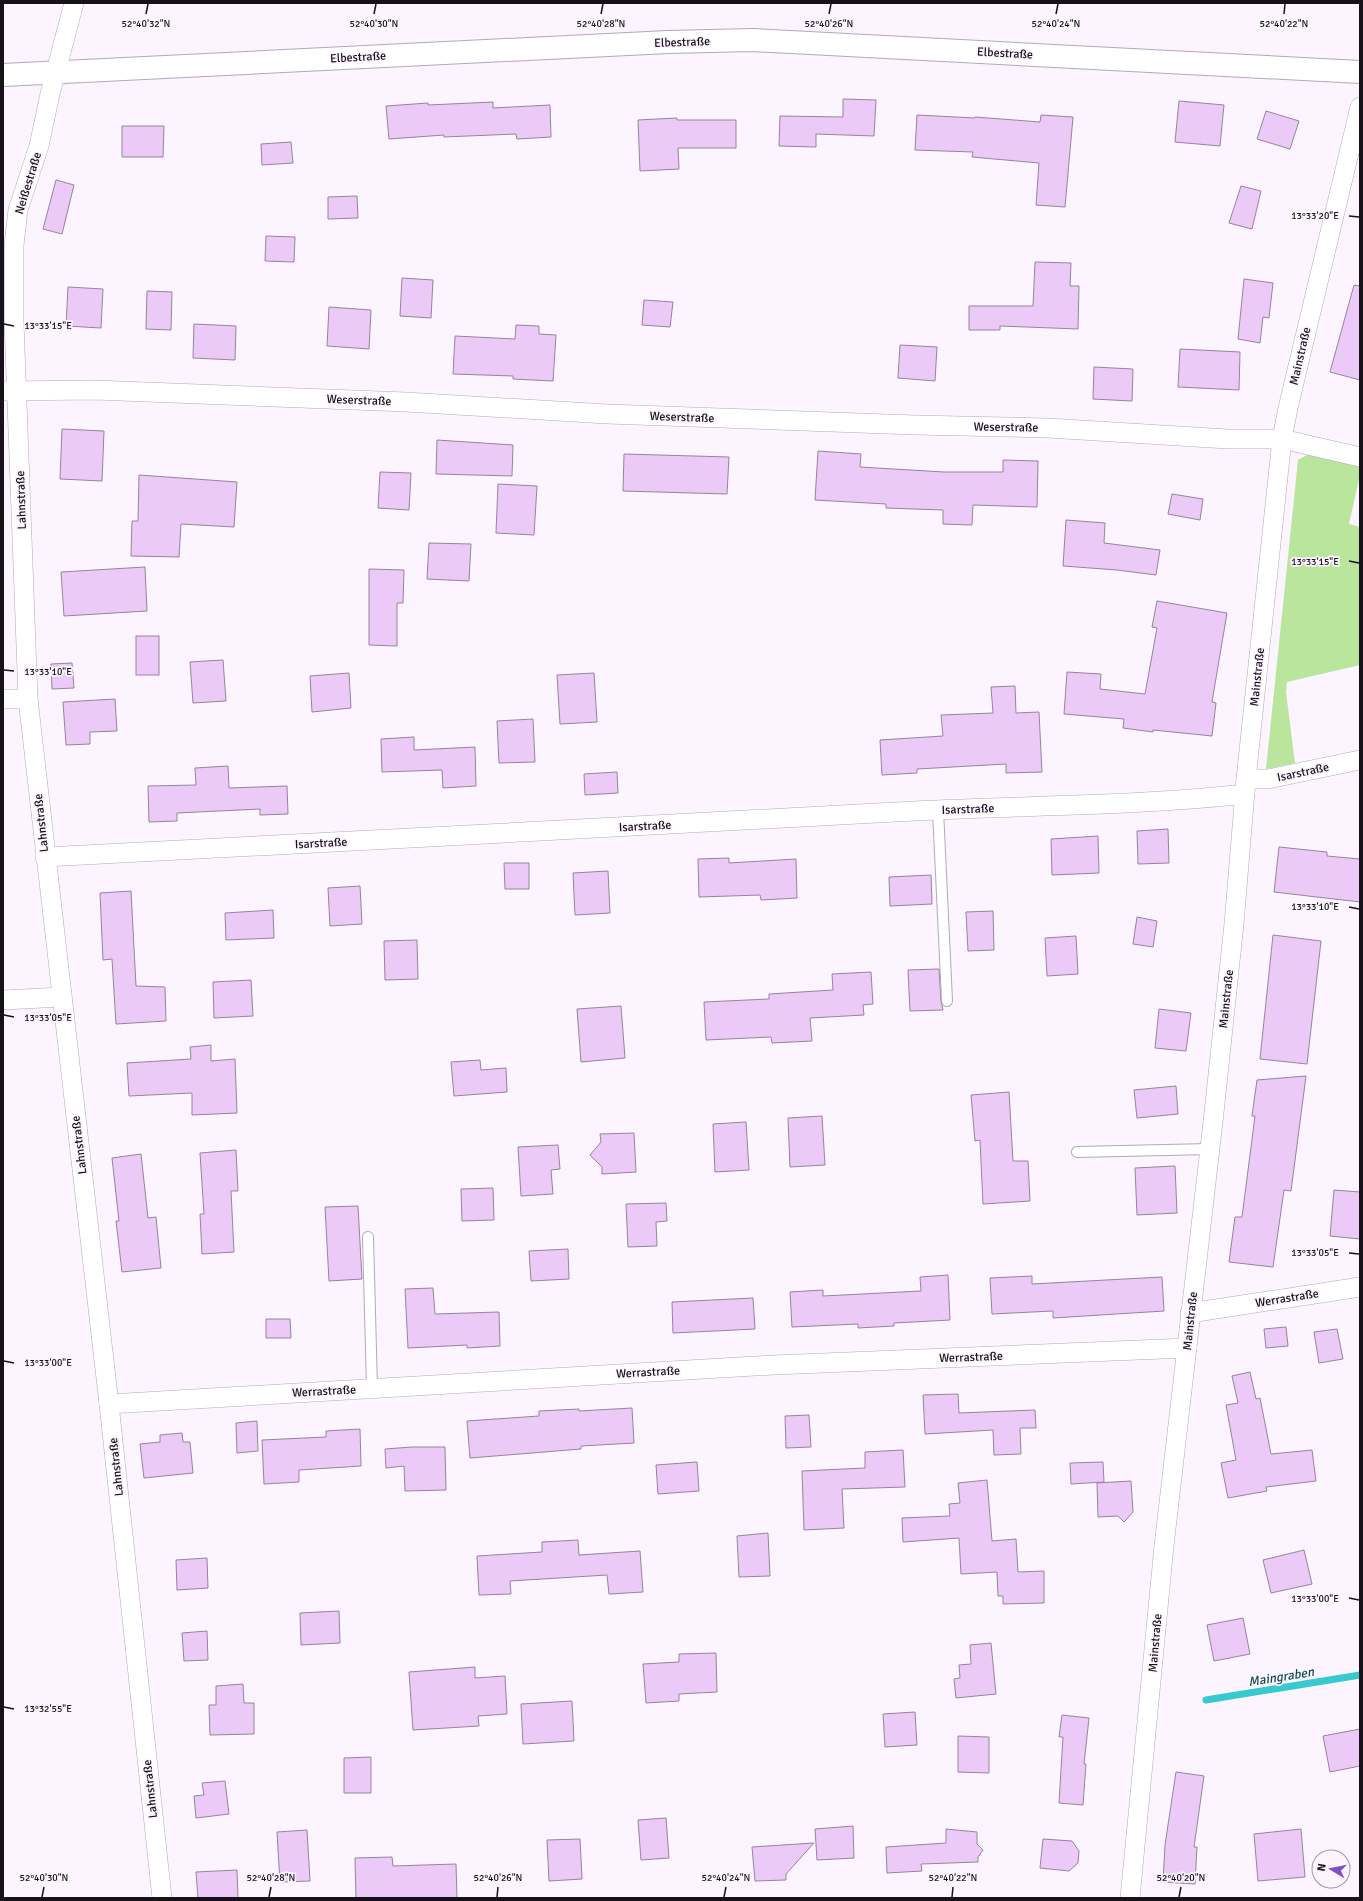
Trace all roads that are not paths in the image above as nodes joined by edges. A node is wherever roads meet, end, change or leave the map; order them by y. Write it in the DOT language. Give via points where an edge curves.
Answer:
graph roads {
  1 [pos="74,3"];
  2 [pos="1360,72"];
  3 [pos="55,73"];
  4 [pos="3,75"];
  5 [pos="1360,107"];
  6 [pos="10,391"];
  7 [pos="1282,439"];
  8 [pos="1360,457"];
  9 [pos="3,699"];
  10 [pos="28,699"];
  11 [pos="1360,760"];
  12 [pos="1246,787"];
  13 [pos="938,810"];
  14 [pos="45,857"];
  15 [pos="62,997"];
  16 [pos="3,1000"];
  17 [pos="947,1001"];
  18 [pos="1210,1149"];
  19 [pos="1077,1152"];
  20 [pos="368,1237"];
  21 [pos="1360,1287"];
  22 [pos="1190,1313"];
  23 [pos="1187,1348"];
  24 [pos="372,1388"];
  25 [pos="109,1404"];
  26 [pos="162,1898"];
  27 [pos="1130,1898"];
  1 -- 3 [label="street, Neißestraße"];
  2 -- 3 [label="street, Elbestraße" via="752,40"];
  3 -- 4 [label="street, Elbestraße"];
  3 -- 6 [label="street, Neißestraße" via="39,146 17,217"];
  5 -- 7 [label="street, Mainstraße"];
  6 -- 7 [label="street, Weserstraße" via="119,391 406,402 607,414 1048,428 1228,439"];
  6 -- 10 [label="street, Lahnstraße"];
  7 -- 8 [label="street, Weserstraße"];
  7 -- 12 [label="street, Mainstraße"];
  9 -- 10 [label="street"];
  10 -- 14 [label="street, Lahnstraße"];
  11 -- 12 [label="street, Isarstraße" via="1268,779"];
  12 -- 13 [label="street, Isarstraße" via="1124,802"];
  12 -- 18 [label="street, Mainstraße"];
  13 -- 14 [label="street, Isarstraße"];
  13 -- 17 [label="lane"];
  14 -- 15 [label="street, Lahnstraße"];
  15 -- 16 [label="street"];
  15 -- 25 [label="street, Lahnstraße"];
  18 -- 19 [label="lane"];
  18 -- 22 [label="street, Mainstraße"];
  20 -- 24 [label="lane"];
  21 -- 22 [label="street, Werrastraße"];
  22 -- 23 [label="street, Mainstraße"];
  23 -- 24 [label="street, Werrastraße" via="774,1365"];
  23 -- 27 [label="street, Mainstraße"];
  24 -- 25 [label="street, Werrastraße"];
  25 -- 26 [label="street, Lahnstraße"];
}
